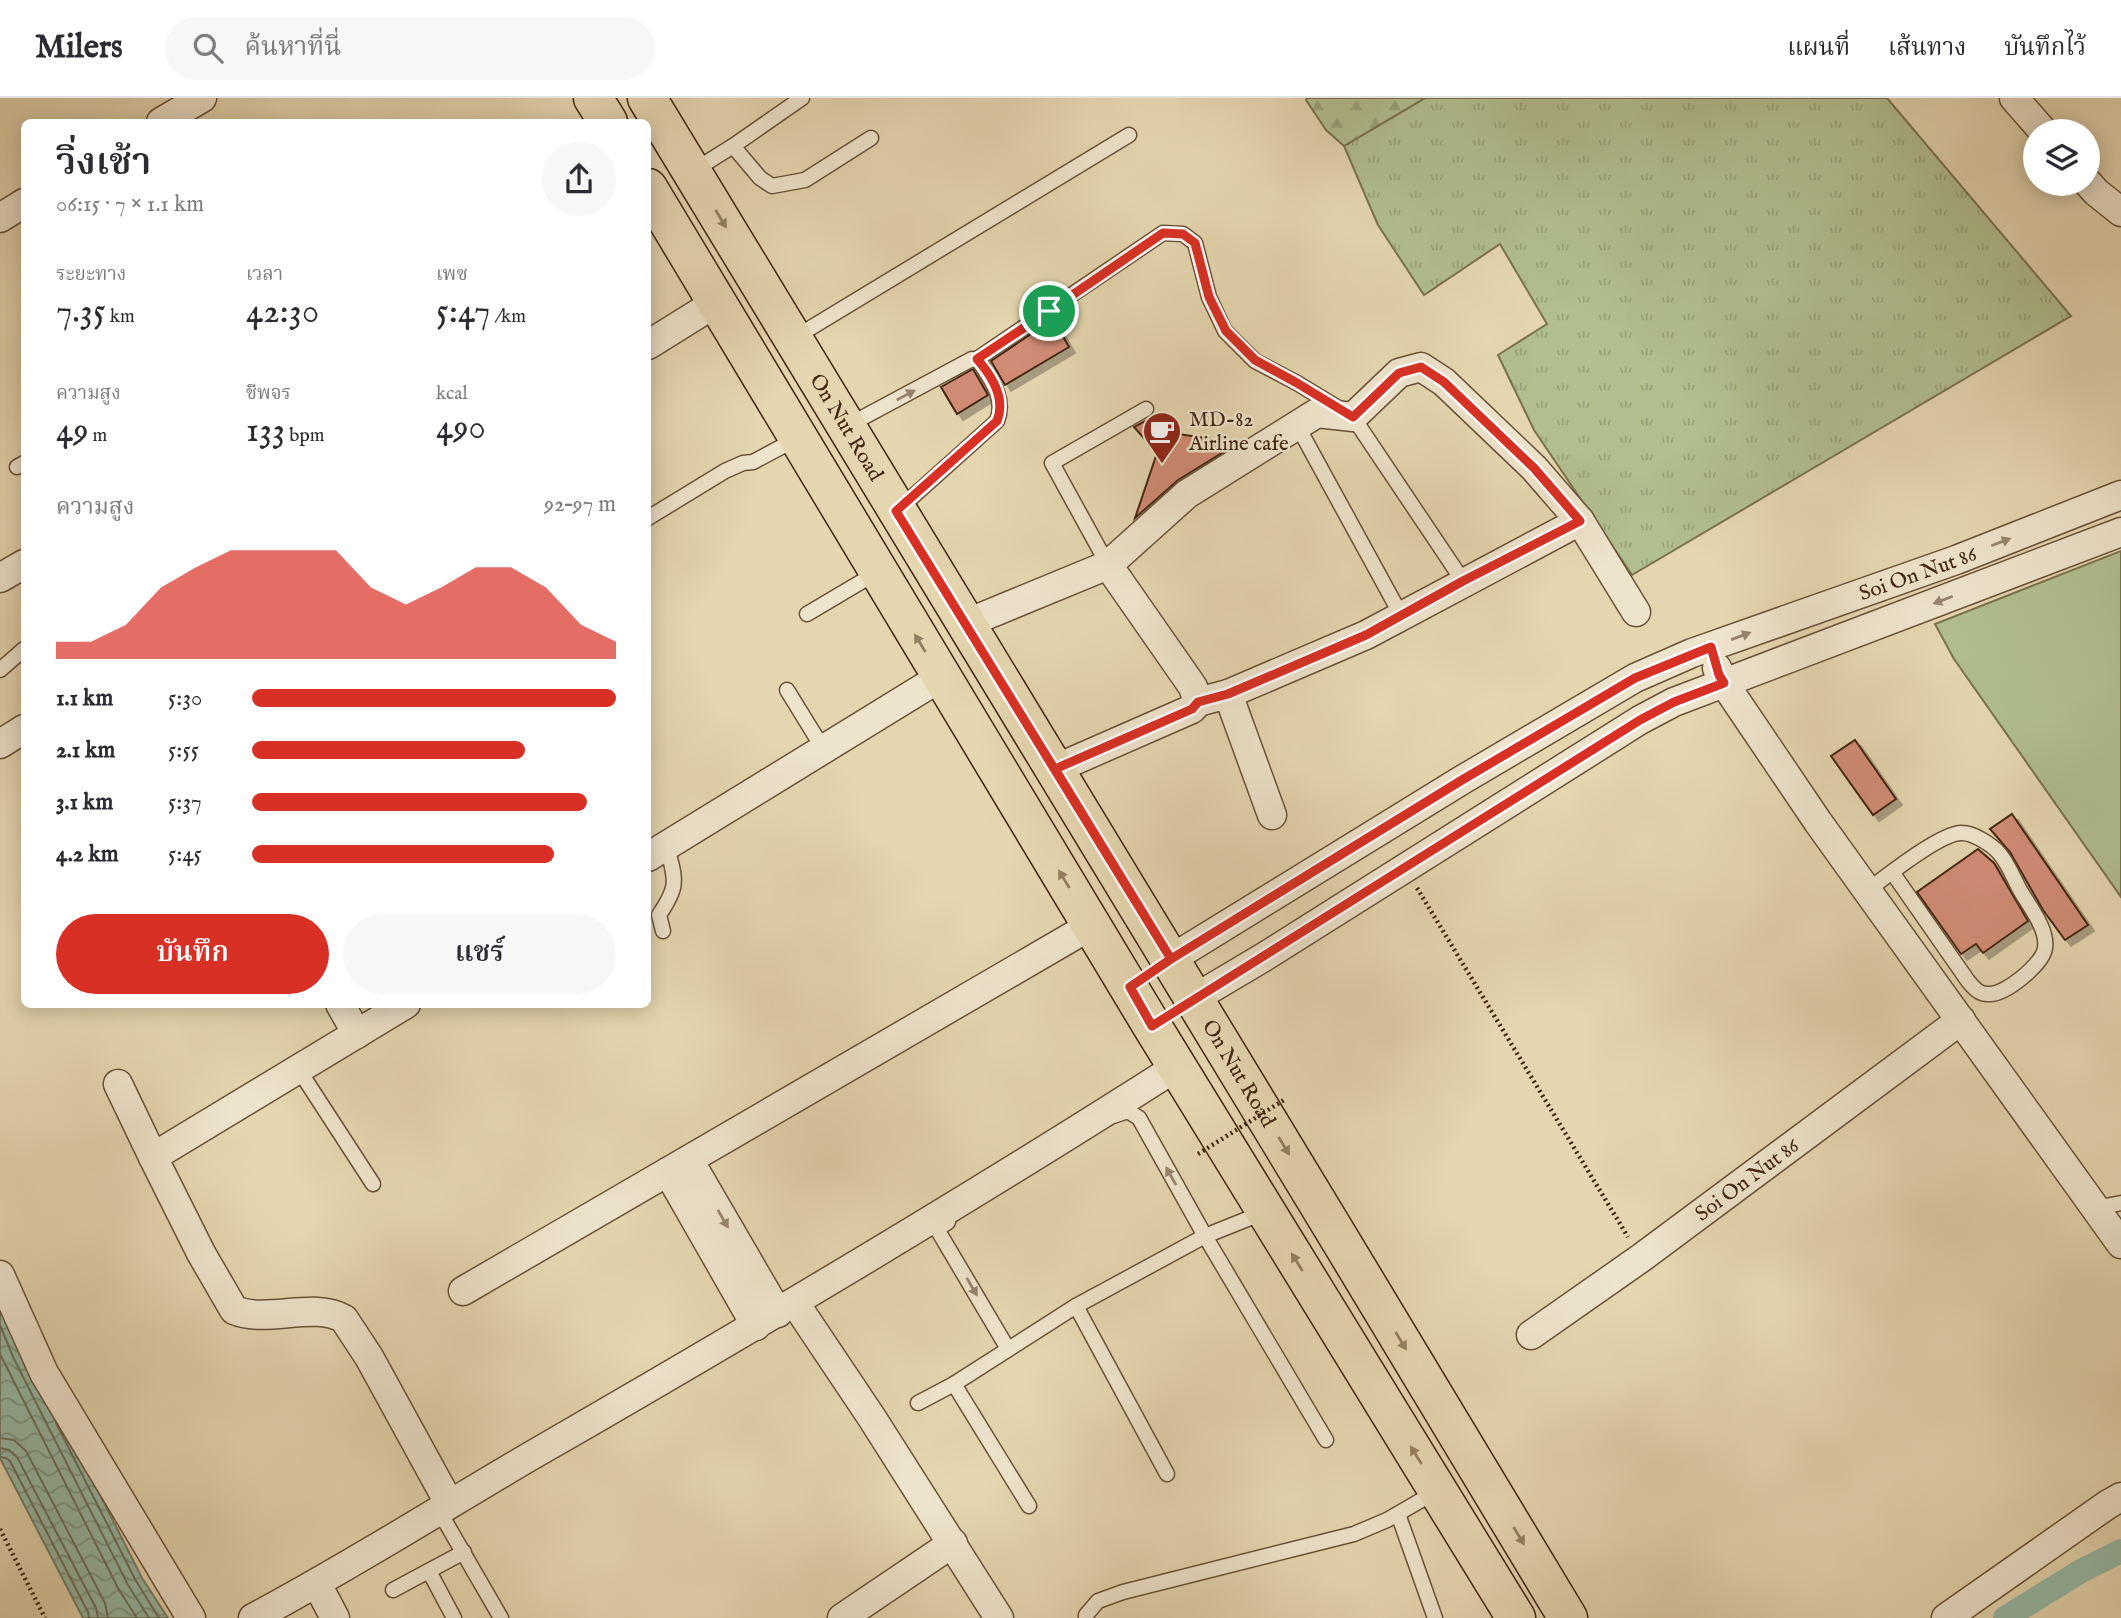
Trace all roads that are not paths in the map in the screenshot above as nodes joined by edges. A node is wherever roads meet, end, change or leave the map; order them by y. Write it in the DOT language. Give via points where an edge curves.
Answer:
graph roads {
  1 [pos="202,98"];
  2 [pos="593,98"];
  3 [pos="802,98"];
  4 [pos="2014,98"];
  5 [pos="650,99"];
  6 [pos="166,119"];
  7 [pos="606,119"];
  8 [pos="2032,119"];
  9 [pos="1129,135"];
  10 [pos="871,138"];
  11 [pos="733,146"];
  12 [pos="692,172"];
  13 [pos="651,193"];
  14 [pos="2100,194"];
  15 [pos="21,205"];
  16 [pos="2121,212"];
  17 [pos="0,218"];
  18 [pos="717,302"];
  19 [pos="793,338"];
  20 [pos="651,343"];
  21 [pos="977,359"];
  22 [pos="1146,410"];
  23 [pos="1353,417"];
  24 [pos="1297,425"];
  25 [pos="846,427"];
  26 [pos="799,437"];
  27 [pos="2121,495"];
  28 [pos="896,511"];
  29 [pos="651,516"];
  30 [pos="1580,521"];
  31 [pos="2121,532"];
  32 [pos="1108,565"];
  33 [pos="21,566"];
  34 [pos="877,572"];
  35 [pos="0,578"];
  36 [pos="1463,581"];
  37 [pos="1636,612"];
  38 [pos="807,614"];
  39 [pos="1401,615"];
  40 [pos="965,624"];
  41 [pos="1711,647"];
  42 [pos="21,652"];
  43 [pos="0,670"];
  44 [pos="941,677"];
  45 [pos="1724,683"];
  46 [pos="787,690"];
  47 [pos="1228,694"];
  48 [pos="1198,702"];
  49 [pos="21,731"];
  50 [pos="0,744"];
  51 [pos="824,750"];
  52 [pos="1055,769"];
  53 [pos="1272,815"];
  54 [pos="657,852"];
  55 [pos="1892,872"];
  56 [pos="1867,891"];
  57 [pos="1092,925"];
  58 [pos="663,931"];
  59 [pos="1171,959"];
  60 [pos="1130,987"];
  61 [pos="1195,998"];
  62 [pos="342,1008"];
  63 [pos="399,1008"];
  64 [pos="1961,1020"];
  65 [pos="1152,1026"];
  66 [pos="357,1034"];
  67 [pos="1178,1066"];
  68 [pos="299,1070"];
  69 [pos="118,1084"];
  70 [pos="153,1157"];
  71 [pos="679,1166"];
  72 [pos="373,1184"];
  73 [pos="2108,1206"];
  74 [pos="1266,1212"];
  75 [pos="1205,1236"];
  76 [pos="2121,1244"];
  77 [pos="0,1275"];
  78 [pos="463,1291"];
  79 [pos="1076,1306"];
  80 [pos="776,1314"];
  81 [pos="1531,1335"];
  82 [pos="1008,1349"];
  83 [pos="954,1384"];
  84 [pos="918,1403"];
  85 [pos="1326,1440"];
  86 [pos="1167,1474"];
  87 [pos="1438,1490"];
  88 [pos="2121,1497"];
  89 [pos="444,1506"];
  90 [pos="1029,1506"];
  91 [pos="1398,1514"];
  92 [pos="953,1543"];
  93 [pos="464,1552"];
  94 [pos="429,1571"];
  95 [pos="317,1584"];
  96 [pos="393,1590"];
  97 [pos="191,1618"];
  98 [pos="253,1618"];
  99 [pos="335,1618"];
  100 [pos="454,1618"];
  101 [pos="501,1618"];
  102 [pos="842,1618"];
  103 [pos="999,1618"];
  104 [pos="1086,1618"];
  105 [pos="1435,1618"];
  106 [pos="1516,1618"];
  107 [pos="1568,1618"];
  108 [pos="1947,1618"];
  1 -- 6 [label="street"];
  2 -- 7 [label="main road"];
  3 -- 11 [label="lane"];
  4 -- 8 [label="street"];
  5 -- 12 [label="main road, On Nut Road"];
  9 -- 19 [label="lane"];
  10 -- 11 [label="lane" via="805,180 772,186"];
  11 -- 12 [label="lane"];
  12 -- 19 [label="main road, On Nut Road, one-way"];
  13 -- 18 [label="main road"];
  14 -- 16 [label="street"];
  15 -- 17 [label="street"];
  18 -- 20 [label="street"];
  18 -- 26 [label="main road"];
  19 -- 25 [label="main road, On Nut Road"];
  21 -- 23 [label="lane" via="1163,233 1183,234 1195,243 1209,297 1226,331 1255,360"];
  25 -- 21 [label="lane, one-way"];
  21 -- 28 [label="lane" via="998,392 1001,411 997,421"];
  22 -- 32 [label="lane" via="1052,463"];
  23 -- 24 [label="street" via="1317,413"];
  23 -- 30 [label="street" via="1399,373 1421,367 1444,382 1514,449"];
  23 -- 36 [label="lane"];
  24 -- 32 [label="street" via="1187,494"];
  24 -- 39 [label="lane"];
  25 -- 28 [label="main road, On Nut Road"];
  26 -- 29 [label="lane" via="753,463 725,471"];
  26 -- 34 [label="main road"];
  41 -- 27 [label="street, Soi On Nut 86, one-way" via="1956,560"];
  28 -- 40 [label="main road, On Nut Road"];
  30 -- 36 [label="street"];
  30 -- 37 [label="street"];
  31 -- 45 [label="street, Soi On Nut 86, one-way"];
  32 -- 40 [label="street"];
  32 -- 48 [label="street" via="1193,687"];
  33 -- 35 [label="street"];
  34 -- 38 [label="lane"];
  44 -- 34 [label="main road, one-way"];
  36 -- 39 [label="street"];
  39 -- 47 [label="street" via="1366,635"];
  40 -- 52 [label="main road, On Nut Road"];
  41 -- 45 [label="street"];
  41 -- 59 [label="street, Soi On Nut 86" via="1635,678"];
  42 -- 43 [label="lane"];
  44 -- 51 [label="street"];
  57 -- 44 [label="main road, one-way"];
  45 -- 56 [label="street"];
  45 -- 61 [label="street, Soi On Nut 86" via="1640,720"];
  46 -- 51 [label="lane"];
  47 -- 48 [label="street"];
  47 -- 53 [label="street"];
  48 -- 52 [label="street" via="1192,709"];
  49 -- 50 [label="street"];
  51 -- 54 [label="street"];
  52 -- 59 [label="main road, On Nut Road"];
  54 -- 58 [label="lane" via="674,876 674,892 659,915"];
  55 -- 55 [label="lane" via="1979,992 1990,995 2004,989 2038,963 2045,948 2042,929 1999,853 1979,839 1962,833 1942,839"];
  55 -- 56 [label="lane"];
  56 -- 64 [label="street"];
  57 -- 60 [label="main road"];
  57 -- 71 [label="street"];
  59 -- 60 [label="main road"];
  59 -- 61 [label="main road, On Nut Road"];
  60 -- 65 [label="main road"];
  61 -- 65 [label="main road"];
  61 -- 107 [label="main road, On Nut Road, one-way"];
  62 -- 66 [label="street"];
  63 -- 66 [label="street"];
  64 -- 73 [label="street"];
  64 -- 81 [label="street, Soi On Nut 86"];
  65 -- 67 [label="main road"];
  66 -- 68 [label="street"];
  67 -- 74 [label="main road"];
  67 -- 80 [label="street"];
  68 -- 70 [label="street"];
  68 -- 72 [label="lane"];
  69 -- 70 [label="street"];
  70 -- 89 [label="street" via="234,1310 260,1315 321,1312 344,1319 369,1357"];
  71 -- 78 [label="street"];
  71 -- 80 [label="street"];
  73 -- 76 [label="street"];
  74 -- 75 [label="lane"];
  87 -- 74 [label="main road, one-way"];
  75 -- 79 [label="lane"];
  75 -- 82 [label="lane, one-way" via="1139,1118 1128,1111 1118,1113 937,1229"];
  75 -- 85 [label="lane"];
  77 -- 97 [label="street" via="44,1373"];
  79 -- 82 [label="lane"];
  79 -- 86 [label="lane"];
  80 -- 89 [label="street"];
  80 -- 92 [label="street"];
  82 -- 83 [label="lane"];
  83 -- 84 [label="lane"];
  83 -- 90 [label="lane"];
  87 -- 91 [label="lane"];
  87 -- 106 [label="main road"];
  88 -- 108 [label="street"];
  89 -- 93 [label="lane"];
  89 -- 95 [label="street"];
  91 -- 104 [label="lane" via="1354,1534 1123,1592 1098,1601"];
  91 -- 105 [label="lane"];
  92 -- 102 [label="street"];
  92 -- 103 [label="street"];
  93 -- 94 [label="lane"];
  93 -- 101 [label="lane"];
  94 -- 96 [label="lane"];
  94 -- 100 [label="lane"];
  95 -- 98 [label="street"];
  95 -- 99 [label="street"];
}
